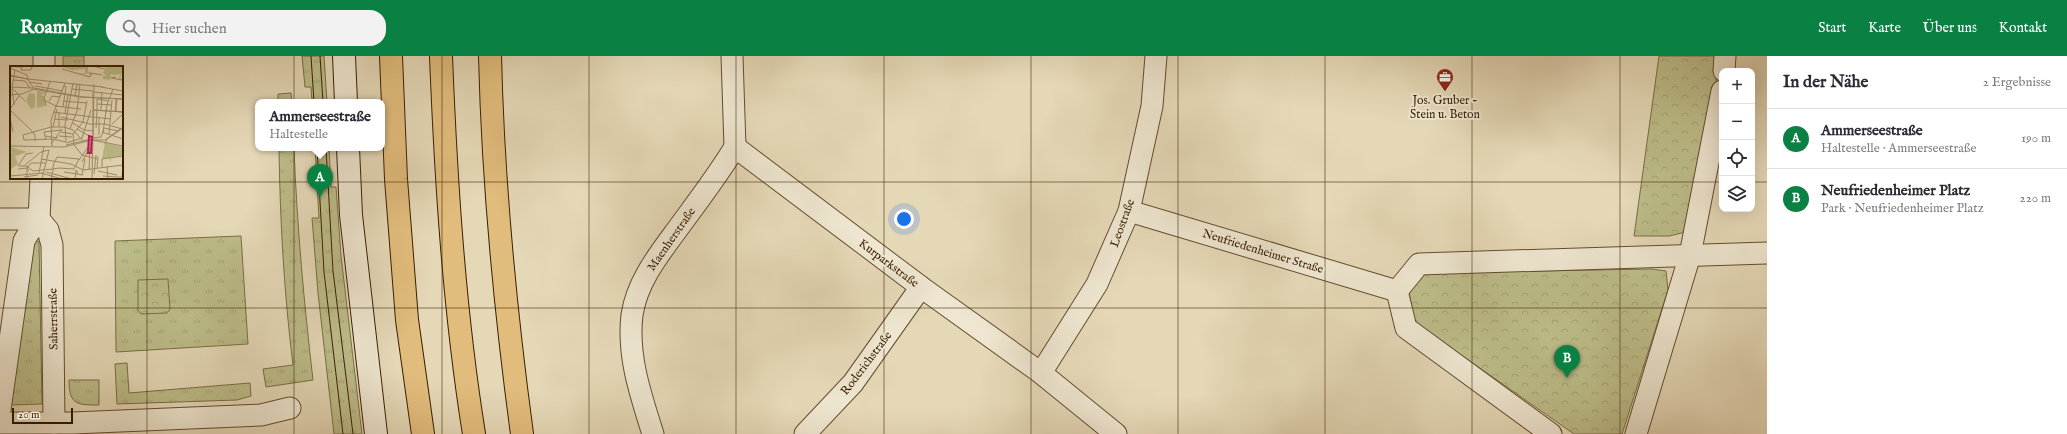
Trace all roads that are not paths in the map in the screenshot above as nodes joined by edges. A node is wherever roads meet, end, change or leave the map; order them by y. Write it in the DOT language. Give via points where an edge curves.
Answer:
graph roads {
  1 [pos="344,56"];
  2 [pos="391,56"];
  3 [pos="441,56"];
  4 [pos="490,56"];
  5 [pos="732,56"];
  6 [pos="1156,56"];
  7 [pos="1725,56"];
  8 [pos="1724,68"];
  9 [pos="346,99"];
  10 [pos="1719,104"];
  11 [pos="735,147"];
  12 [pos="348,151"];
  13 [pos="41,179"];
  14 [pos="1129,211"];
  15 [pos="0,219"];
  16 [pos="39,219"];
  17 [pos="1767,253"];
  18 [pos="1690,255"];
  19 [pos="921,287"];
  20 [pos="1397,291"];
  21 [pos="1041,373"];
  22 [pos="290,408"];
  23 [pos="0,410"];
  24 [pos="0,423"];
  25 [pos="54,423"];
  26 [pos="1095,428"];
  27 [pos="376,434"];
  28 [pos="423,434"];
  29 [pos="474,434"];
  30 [pos="522,434"];
  31 [pos="653,434"];
  32 [pos="805,434"];
  33 [pos="1116,434"];
  34 [pos="1551,434"];
  35 [pos="1636,434"];
  1 -- 9 [label="main road"];
  2 -- 28 [label="highway" via="406,320"];
  3 -- 29 [label="highway" via="446,171 458,306"];
  4 -- 30 [label="highway" via="492,143 505,303"];
  5 -- 11 [label="street"];
  6 -- 14 [label="street, Leostraße" via="1152,106"];
  7 -- 8 [label="street"];
  10 -- 18 [label="street"];
  11 -- 19 [label="street, Kurparkstraße"];
  11 -- 31 [label="street, Maenherstraße" via="651,266 632,314 632,349 639,389"];
  12 -- 27 [label="main road" via="351,215"];
  13 -- 16 [label="street"];
  14 -- 20 [label="street, Neufriedenheimer Straße"];
  14 -- 21 [label="street, Leostraße" via="1097,284"];
  15 -- 16 [label="street"];
  16 -- 23 [label="street" via="24,241"];
  16 -- 25 [label="street, Saherrstraße" via="48,230 52,245"];
  17 -- 18 [label="street"];
  18 -- 20 [label="street" via="1419,264"];
  18 -- 35 [label="street"];
  19 -- 21 [label="street, Kurparkstraße"];
  19 -- 32 [label="street, Roderichstraße" via="853,383"];
  20 -- 34 [label="street" via="1406,328"];
  21 -- 26 [label="street, Kurparkstraße"];
  22 -- 25 [label="street" via="261,415"];
  24 -- 25 [label="street"];
  26 -- 33 [label="street, Kurparkstraße"];
}
